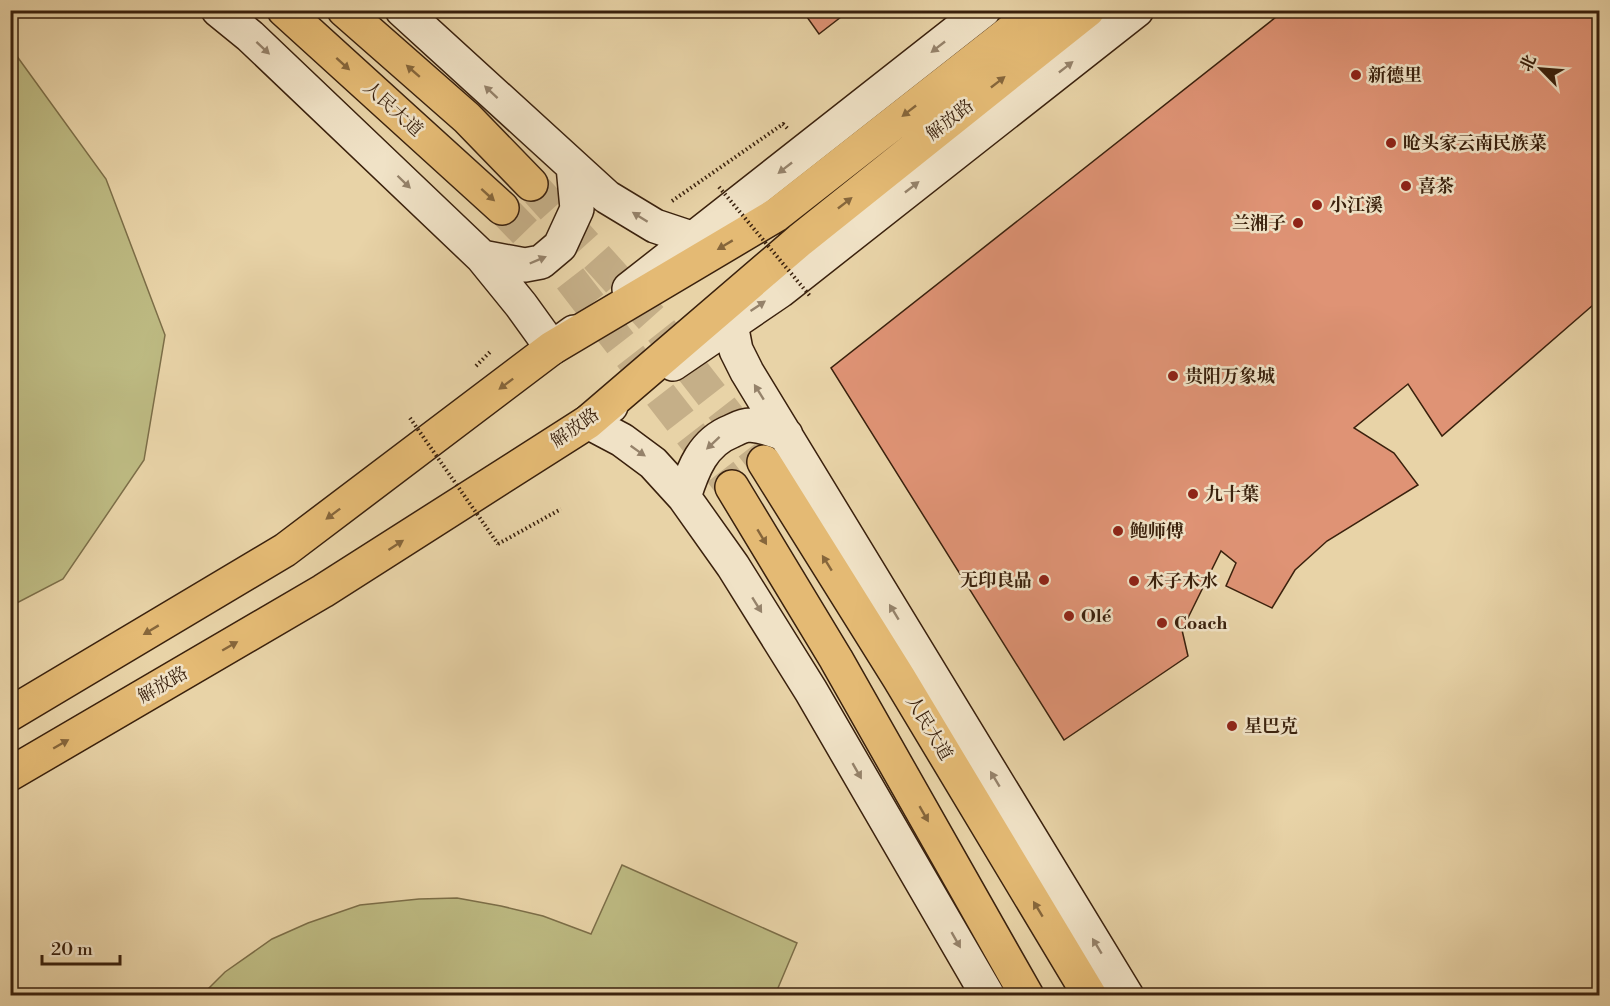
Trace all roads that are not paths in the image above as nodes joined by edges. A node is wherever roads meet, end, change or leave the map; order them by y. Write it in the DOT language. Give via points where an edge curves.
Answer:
graph roads {
  1 [pos="218,10"];
  2 [pos="284,10"];
  3 [pos="344,10"];
  4 [pos="402,10"];
  5 [pos="984,10"];
  6 [pos="1038,10"];
  7 [pos="1088,10"];
  8 [pos="1137,10"];
  9 [pos="573,166"];
  10 [pos="531,184"];
  11 [pos="502,208"];
  12 [pos="694,240"];
  13 [pos="482,257"];
  14 [pos="731,324"];
  15 [pos="552,348"];
  16 [pos="588,422"];
  17 [pos="786,435"];
  18 [pos="764,462"];
  19 [pos="732,487"];
  20 [pos="684,496"];
  21 [pos="10,714"];
  22 [pos="10,774"];
  23 [pos="988,996"];
  24 [pos="1027,996"];
  25 [pos="1090,996"];
  26 [pos="1127,996"];
  1 -- 13 [label="main road, one-way"];
  2 -- 11 [label="highway, 人民大道, one-way"];
  10 -- 3 [label="highway, one-way" via="467,117"];
  9 -- 4 [label="main road, one-way"];
  5 -- 12 [label="main road, one-way"];
  6 -- 15 [label="highway, 解放路, one-way" via="776,215"];
  16 -- 7 [label="highway, 解放路, one-way" via="800,240"];
  14 -- 8 [label="main road, one-way" via="780,291"];
  12 -- 9 [label="main road, one-way" via="655,226 608,196"];
  13 -- 9 [label="main road, one-way" via="525,265 541,262 560,246 578,209"];
  12 -- 15 [label="main road"];
  13 -- 15 [label="main road"];
  14 -- 16 [label="main road"];
  17 -- 14 [label="main road, one-way" via="739,357"];
  15 -- 21 [label="highway, 解放路, one-way" via="285,550"];
  16 -- 20 [label="main road, one-way" via="653,462"];
  22 -- 16 [label="highway, 解放路, one-way" via="323,591"];
  17 -- 20 [label="main road, one-way" via="746,425 724,434 697,461"];
  26 -- 17 [label="main road, one-way"];
  25 -- 18 [label="highway, 人民大道, one-way"];
  19 -- 24 [label="highway, one-way" via="836,659"];
  20 -- 23 [label="main road, one-way" via="811,691"];
}
